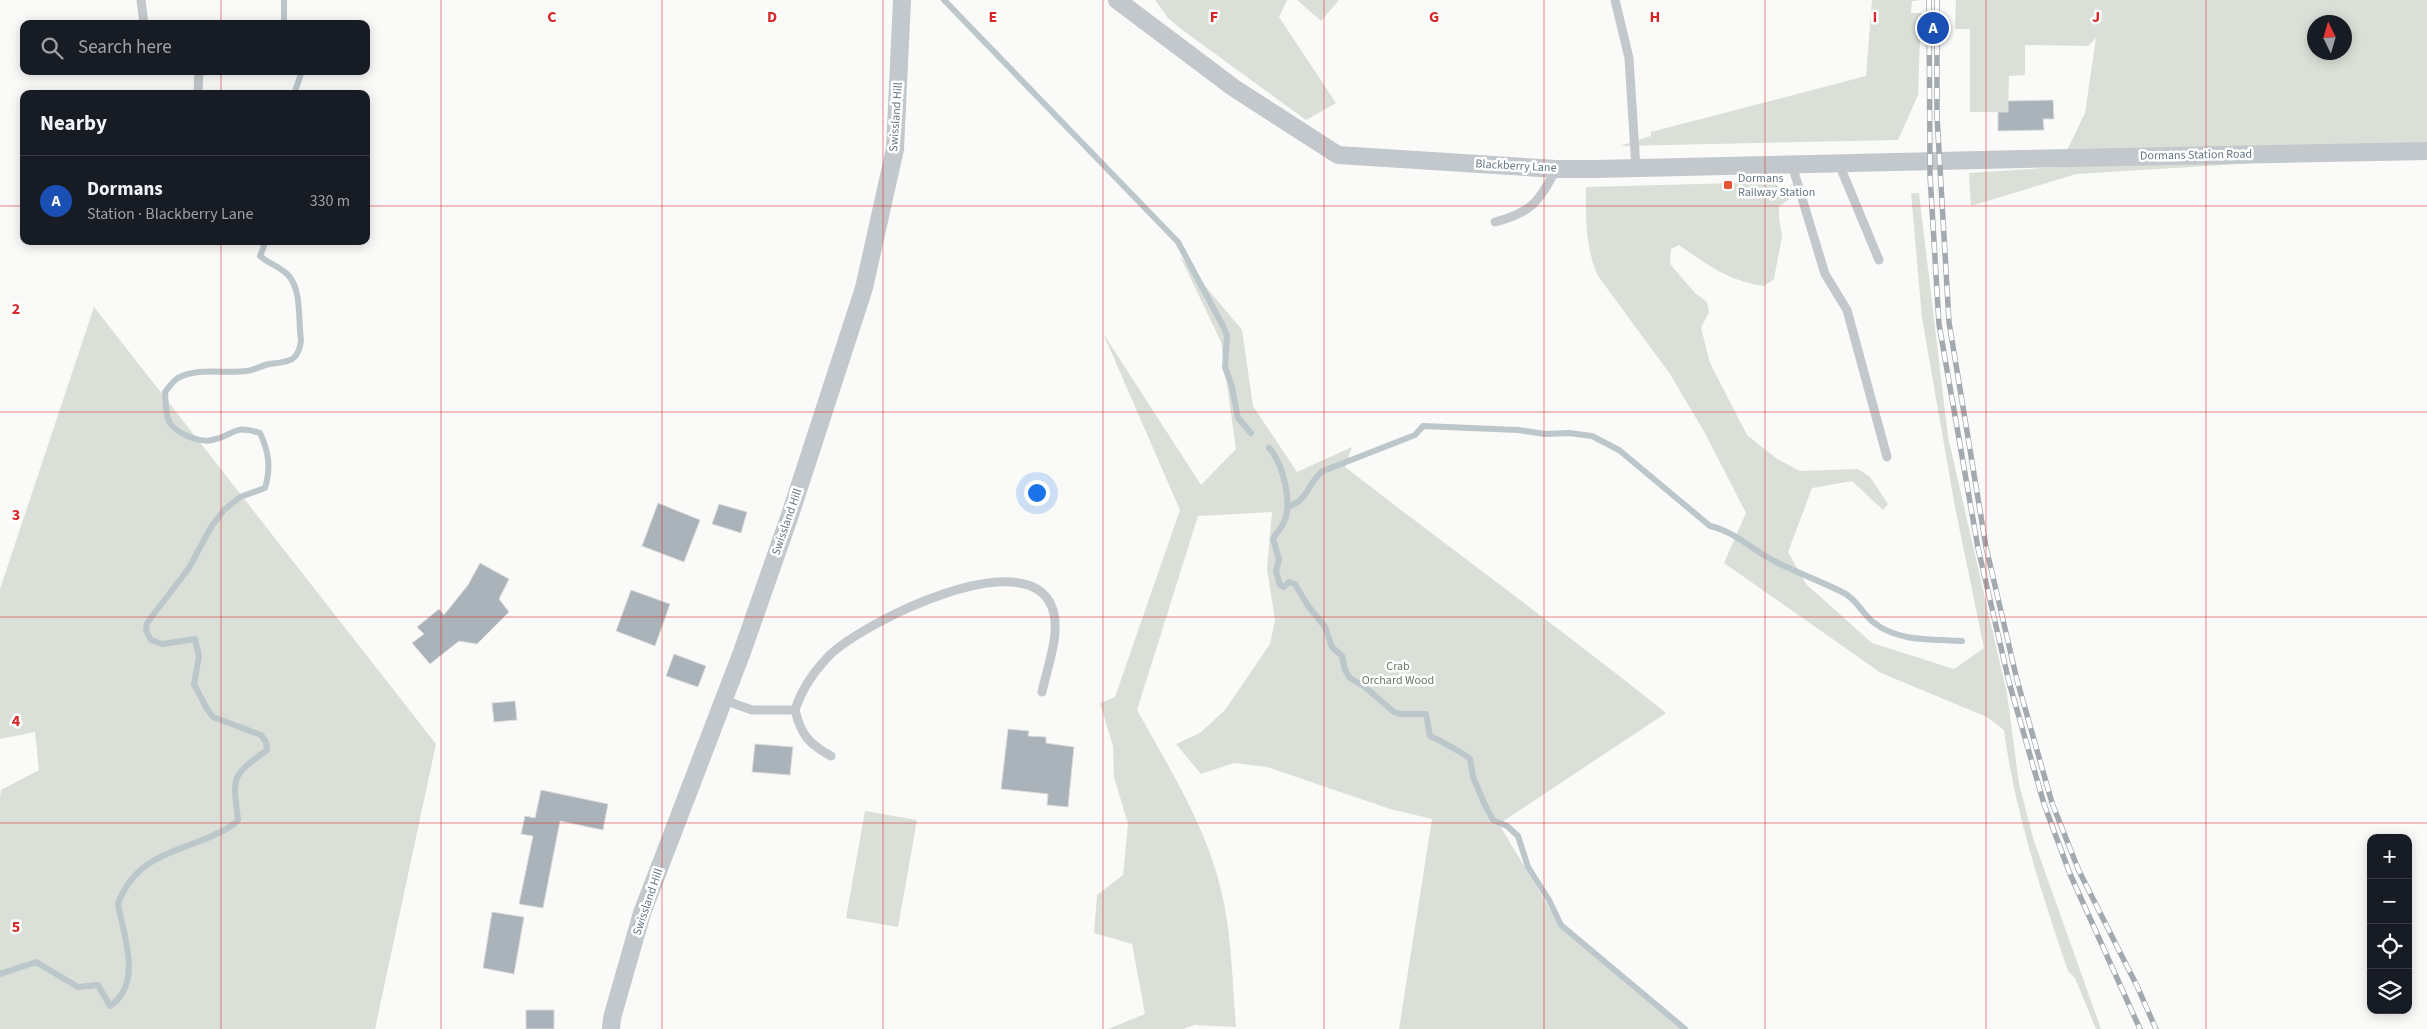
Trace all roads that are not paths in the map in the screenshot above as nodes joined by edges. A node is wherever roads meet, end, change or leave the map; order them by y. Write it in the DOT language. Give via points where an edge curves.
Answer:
graph roads {
  1 [pos="142,0"];
  2 [pos="902,0"];
  3 [pos="1117,0"];
  4 [pos="1615,0"];
  5 [pos="144,20"];
  6 [pos="199,75"];
  7 [pos="198,90"];
  8 [pos="2427,151"];
  9 [pos="1965,159"];
  10 [pos="1839,164"];
  11 [pos="1792,165"];
  12 [pos="1636,168"];
  13 [pos="1556,169"];
  14 [pos="1495,222"];
  15 [pos="1879,260"];
  16 [pos="1887,457"];
  17 [pos="1042,692"];
  18 [pos="724,700"];
  19 [pos="794,710"];
  20 [pos="831,756"];
  21 [pos="611,1029"];
  1 -- 5 [label="lane"];
  2 -- 18 [label="street, Swissland Hill" via="895,149 864,288 790,515"];
  3 -- 13 [label="street, Blackberry Lane" via="1234,88 1338,155"];
  4 -- 12 [label="lane" via="1629,58"];
  6 -- 7 [label="lane"];
  8 -- 9 [label="street, Dormans Station Road"];
  9 -- 10 [label="street, Blackberry Lane"];
  10 -- 11 [label="street, Blackberry Lane"];
  10 -- 15 [label="lane"];
  11 -- 12 [label="street, Blackberry Lane"];
  11 -- 16 [label="lane" via="1826,274 1848,310"];
  12 -- 13 [label="street, Blackberry Lane"];
  13 -- 14 [label="lane" via="1539,200 1516,216"];
  17 -- 19 [label="lane" via="1054,630 1054,613 1039,590 1005,581 961,587 904,608 859,634 826,657 801,692"];
  18 -- 19 [label="lane" via="752,710"];
  18 -- 21 [label="street, Swissland Hill" via="642,914"];
  19 -- 20 [label="lane" via="799,727 813,746"];
}
